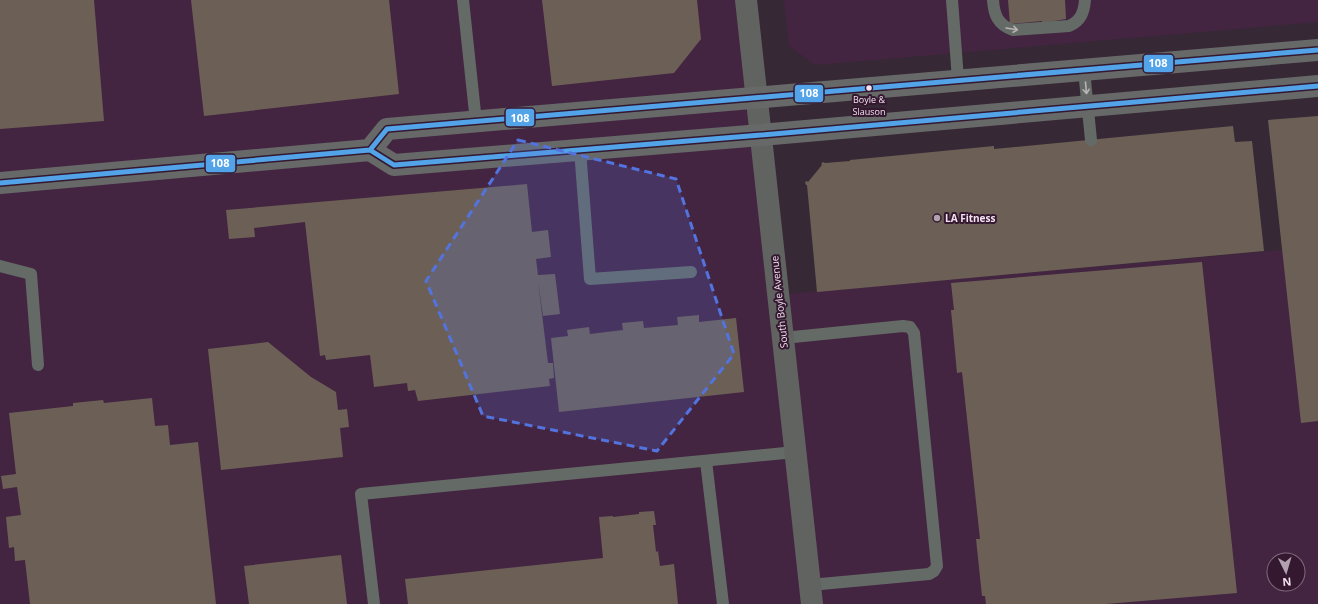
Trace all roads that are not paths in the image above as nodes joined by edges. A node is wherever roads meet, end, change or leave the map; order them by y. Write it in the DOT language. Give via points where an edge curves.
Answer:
graph roads {
  1 [pos="463,0"];
  2 [pos="746,0"];
  3 [pos="952,0"];
  4 [pos="993,0"];
  5 [pos="1085,0"];
  6 [pos="1318,50"];
  7 [pos="1084,70"];
  8 [pos="958,79"];
  9 [pos="1318,86"];
  10 [pos="757,98"];
  11 [pos="1087,106"];
  12 [pos="476,122"];
  13 [pos="761,135"];
  14 [pos="1091,140"];
  15 [pos="370,150"];
  16 [pos="580,150"];
  17 [pos="0,183"];
  18 [pos="0,266"];
  19 [pos="691,272"];
  20 [pos="783,338"];
  21 [pos="38,365"];
  22 [pos="795,452"];
  23 [pos="706,461"];
  24 [pos="811,594"];
  25 [pos="374,604"];
  26 [pos="723,604"];
  1 -- 12 [label="lane"];
  2 -- 10 [label="main road, South Boyle Avenue"];
  3 -- 8 [label="lane"];
  4 -- 5 [label="lane, one-way" via="997,18 1005,28 1013,30 1069,26 1082,14"];
  6 -- 7 [label="main road"];
  7 -- 8 [label="main road"];
  7 -- 11 [label="lane, one-way"];
  8 -- 10 [label="main road"];
  9 -- 11 [label="main road"];
  10 -- 12 [label="main road"];
  10 -- 13 [label="main road, South Boyle Avenue"];
  11 -- 13 [label="main road"];
  11 -- 14 [label="lane"];
  12 -- 15 [label="main road" via="387,129"];
  13 -- 16 [label="main road"];
  13 -- 20 [label="main road, South Boyle Avenue"];
  15 -- 16 [label="main road" via="394,165"];
  15 -- 17 [label="main road"];
  16 -- 19 [label="lane" via="590,280"];
  18 -- 21 [label="lane" via="31,274"];
  20 -- 22 [label="main road, South Boyle Avenue"];
  20 -- 24 [label="lane" via="903,326 910,327 914,332 937,566 929,574"];
  22 -- 23 [label="lane"];
  22 -- 24 [label="main road, South Boyle Avenue"];
  23 -- 25 [label="lane" via="361,494"];
  23 -- 26 [label="lane"];
}
